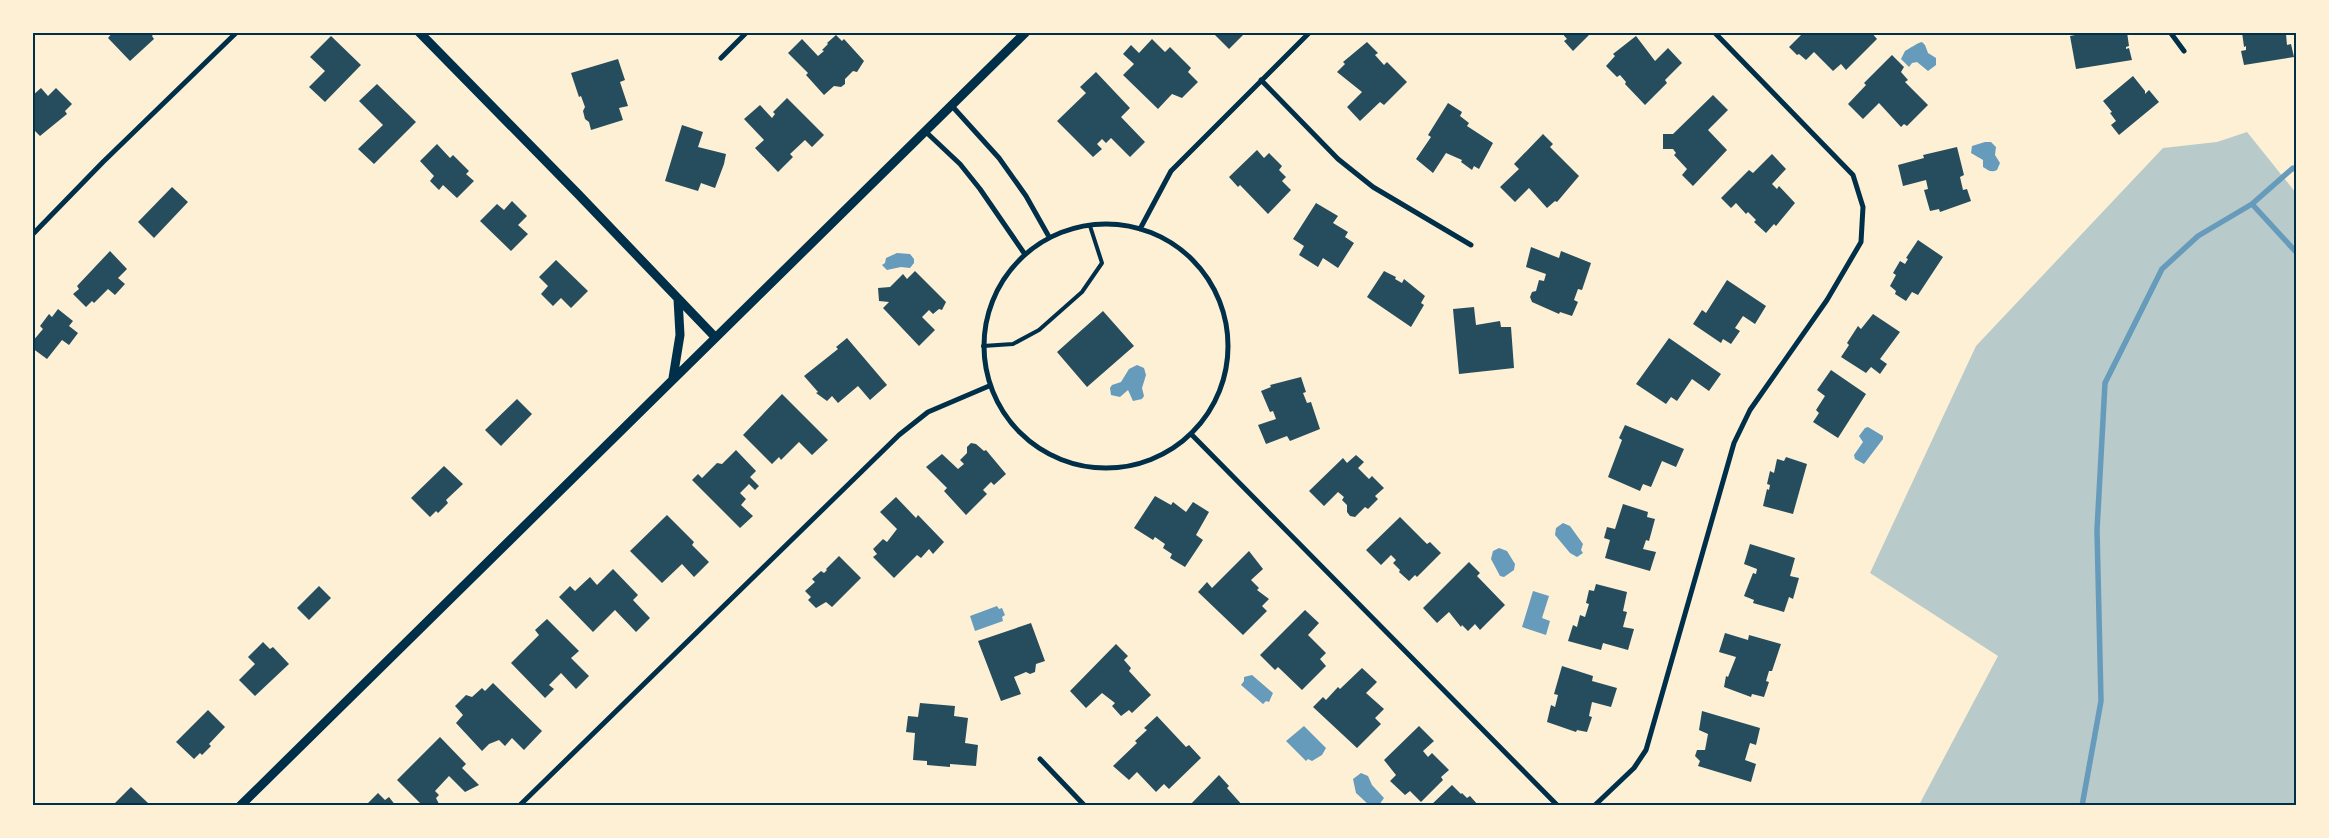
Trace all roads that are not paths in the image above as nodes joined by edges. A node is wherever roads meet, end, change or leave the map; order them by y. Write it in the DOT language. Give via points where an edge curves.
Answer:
graph roads {
  1 [pos="237,32"];
  2 [pos="418,32"];
  3 [pos="747,32"];
  4 [pos="1026,32"];
  5 [pos="1310,32"];
  6 [pos="1714,32"];
  7 [pos="2170,32"];
  8 [pos="2184,51"];
  9 [pos="721,58"];
  10 [pos="1261,80"];
  11 [pos="952,106"];
  12 [pos="926,132"];
  13 [pos="1090,226"];
  14 [pos="1140,230"];
  15 [pos="32,235"];
  16 [pos="1048,235"];
  17 [pos="1471,245"];
  18 [pos="1024,252"];
  19 [pos="678,298"];
  20 [pos="715,337"];
  21 [pos="983,346"];
  22 [pos="673,378"];
  23 [pos="989,386"];
  24 [pos="1193,436"];
  25 [pos="1040,759"];
  26 [pos="240,806"];
  27 [pos="520,806"];
  28 [pos="1085,806"];
  29 [pos="1558,806"];
  30 [pos="1594,806"];
  1 -- 15 [label="street"];
  2 -- 19 [label="street"];
  3 -- 9 [label="street"];
  4 -- 11 [label="street"];
  5 -- 10 [label="street"];
  6 -- 30 [label="street" via="1853,175 1863,207 1861,242 1827,300 1750,410 1734,443 1646,750 1634,768"];
  7 -- 8 [label="street"];
  10 -- 14 [label="street" via="1171,171"];
  10 -- 17 [label="street" via="1338,159 1373,187"];
  11 -- 12 [label="street"];
  11 -- 16 [label="street" via="999,158"];
  12 -- 18 [label="street" via="980,188"];
  12 -- 20 [label="street"];
  13 -- 14 [label="street" via="1100,224"];
  13 -- 16 [label="street"];
  13 -- 21 [label="lane" via="1102,263 1082,292 1039,330 1013,344"];
  14 -- 24 [label="street" via="1161,237 1192,259 1208,279 1222,308 1229,342 1226,378 1216,404"];
  16 -- 18 [label="street"];
  18 -- 21 [label="street" via="999,283 989,305"];
  19 -- 20 [label="street"];
  19 -- 22 [label="street" via="680,335"];
  20 -- 22 [label="street"];
  21 -- 23 [label="street" via="983,366"];
  22 -- 26 [label="street"];
  23 -- 24 [label="street" via="997,405 1025,434 1043,449 1066,459 1091,465 1131,466"];
  23 -- 27 [label="street" via="928,412 899,435"];
  24 -- 29 [label="street"];
  25 -- 28 [label="street"];
}
